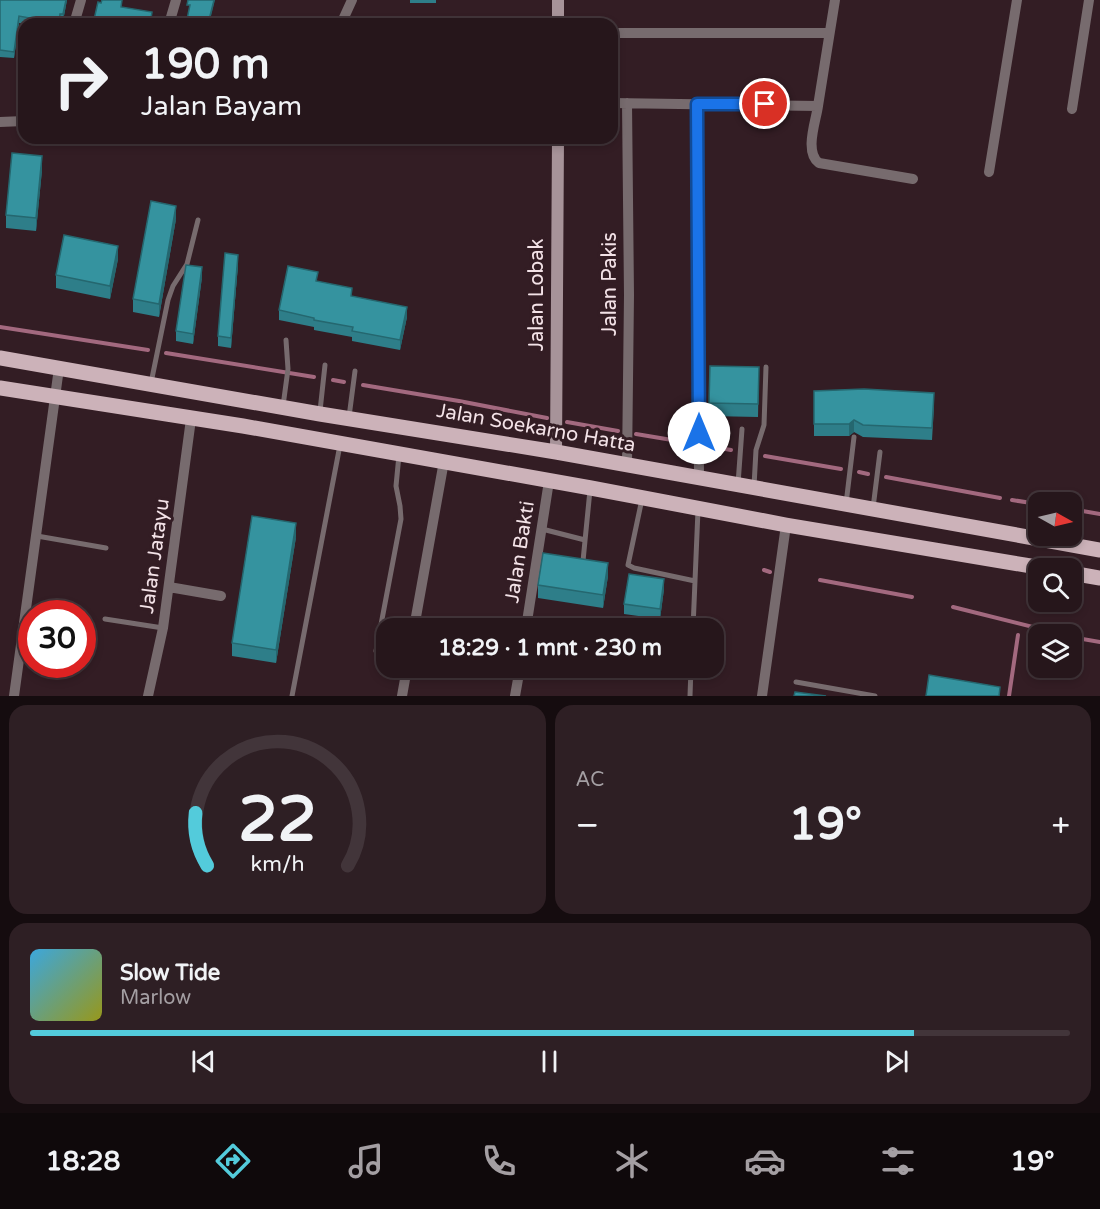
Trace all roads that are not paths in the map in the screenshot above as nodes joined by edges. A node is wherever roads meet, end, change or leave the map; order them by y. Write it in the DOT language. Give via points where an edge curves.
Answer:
graph roads {
  1 [pos="81,0"];
  2 [pos="176,0"];
  3 [pos="352,0"];
  4 [pos="558,0"];
  5 [pos="835,0"];
  6 [pos="1017,0"];
  7 [pos="1089,0"];
  8 [pos="76,18"];
  9 [pos="171,18"];
  10 [pos="344,18"];
  11 [pos="558,18"];
  12 [pos="618,33"];
  13 [pos="829,33"];
  14 [pos="618,102"];
  15 [pos="627,103"];
  16 [pos="697,104"];
  17 [pos="818,106"];
  18 [pos="1072,109"];
  19 [pos="18,121"];
  20 [pos="0,122"];
  21 [pos="558,144"];
  22 [pos="989,172"];
  23 [pos="913,179"];
  24 [pos="198,220"];
  25 [pos="286,340"];
  26 [pos="0,358"];
  27 [pos="325,365"];
  28 [pos="766,367"];
  29 [pos="59,368"];
  30 [pos="355,370"];
  31 [pos="151,385"];
  32 [pos="0,388"];
  33 [pos="55,397"];
  34 [pos="283,408"];
  35 [pos="320,414"];
  36 [pos="349,418"];
  37 [pos="191,419"];
  38 [pos="742,429"];
  39 [pos="854,437"];
  40 [pos="340,444"];
  41 [pos="556,452"];
  42 [pos="880,452"];
  43 [pos="400,454"];
  44 [pos="444,461"];
  45 [pos="627,465"];
  46 [pos="699,478"];
  47 [pos="549,482"];
  48 [pos="738,485"];
  49 [pos="591,488"];
  50 [pos="754,488"];
  51 [pos="642,498"];
  52 [pos="846,505"];
  53 [pos="698,508"];
  54 [pos="873,510"];
  55 [pos="786,525"];
  56 [pos="542,530"];
  57 [pos="35,536"];
  58 [pos="585,540"];
  59 [pos="106,548"];
  60 [pos="1100,550"];
  61 [pos="583,561"];
  62 [pos="1028,565"];
  63 [pos="1082,575"];
  64 [pos="1100,578"];
  65 [pos="695,581"];
  66 [pos="169,587"];
  67 [pos="221,596"];
  68 [pos="382,618"];
  69 [pos="416,618"];
  70 [pos="528,618"];
  71 [pos="693,618"];
  72 [pos="105,619"];
  73 [pos="163,628"];
  74 [pos="405,678"];
  75 [pos="518,678"];
  76 [pos="691,678"];
  77 [pos="796,682"];
  78 [pos="14,696"];
  79 [pos="148,696"];
  80 [pos="292,696"];
  81 [pos="402,696"];
  82 [pos="515,696"];
  83 [pos="690,696"];
  84 [pos="762,696"];
  85 [pos="875,696"];
  1 -- 8 [label="street"];
  2 -- 9 [label="street"];
  3 -- 10 [label="street"];
  4 -- 11 [label="main road"];
  5 -- 13 [label="street"];
  6 -- 22 [label="street"];
  7 -- 18 [label="street"];
  12 -- 13 [label="street"];
  13 -- 17 [label="street"];
  14 -- 15 [label="street"];
  15 -- 16 [label="street"];
  15 -- 45 [label="street, Jalan Pakis"];
  16 -- 17 [label="street"];
  16 -- 46 [label="street"];
  17 -- 23 [label="street" via="811,147 815,160"];
  19 -- 20 [label="street"];
  21 -- 41 [label="main road, Jalan Lobak"];
  24 -- 31 [label="lane" via="187,264 168,300"];
  25 -- 34 [label="lane" via="288,371"];
  26 -- 29 [label="main road, Jalan Soekarno Hatta"];
  27 -- 35 [label="lane"];
  28 -- 50 [label="lane" via="764,424 756,450"];
  29 -- 31 [label="main road, Jalan Soekarno Hatta"];
  29 -- 33 [label="street"];
  30 -- 36 [label="lane"];
  31 -- 34 [label="main road, Jalan Soekarno Hatta"];
  32 -- 33 [label="main road"];
  33 -- 37 [label="main road"];
  33 -- 57 [label="street"];
  34 -- 35 [label="main road, Jalan Soekarno Hatta"];
  35 -- 36 [label="main road, Jalan Soekarno Hatta"];
  36 -- 41 [label="main road, Jalan Soekarno Hatta"];
  37 -- 40 [label="main road"];
  37 -- 66 [label="street, Jalan Jatayu"];
  38 -- 48 [label="lane"];
  39 -- 52 [label="lane"];
  40 -- 43 [label="main road"];
  40 -- 80 [label="lane"];
  41 -- 45 [label="main road, Jalan Soekarno Hatta"];
  42 -- 54 [label="lane"];
  43 -- 44 [label="main road"];
  43 -- 68 [label="lane" via="396,486 401,519"];
  44 -- 47 [label="main road"];
  44 -- 69 [label="street"];
  45 -- 46 [label="main road, Jalan Soekarno Hatta"];
  46 -- 48 [label="main road, Jalan Soekarno Hatta"];
  47 -- 49 [label="main road"];
  47 -- 56 [label="street, Jalan Bakti"];
  48 -- 50 [label="main road, Jalan Soekarno Hatta"];
  49 -- 51 [label="main road"];
  49 -- 58 [label="lane"];
  50 -- 52 [label="main road, Jalan Soekarno Hatta"];
  51 -- 53 [label="main road"];
  51 -- 65 [label="lane" via="628,565"];
  52 -- 54 [label="main road, Jalan Soekarno Hatta"];
  53 -- 55 [label="main road"];
  53 -- 65 [label="lane"];
  54 -- 60 [label="main road, Jalan Soekarno Hatta"];
  55 -- 62 [label="main road"];
  55 -- 84 [label="street"];
  56 -- 58 [label="lane"];
  56 -- 70 [label="street, Jalan Bakti"];
  57 -- 59 [label="lane"];
  57 -- 78 [label="street"];
  58 -- 61 [label="lane"];
  63 -- 64 [label="main road"];
  65 -- 71 [label="lane"];
  66 -- 67 [label="street"];
  66 -- 73 [label="street, Jalan Jatayu"];
  72 -- 73 [label="lane"];
  73 -- 79 [label="street, Jalan Jatayu"];
  74 -- 81 [label="street"];
  75 -- 82 [label="street"];
  76 -- 83 [label="lane"];
  77 -- 85 [label="lane"];
}
